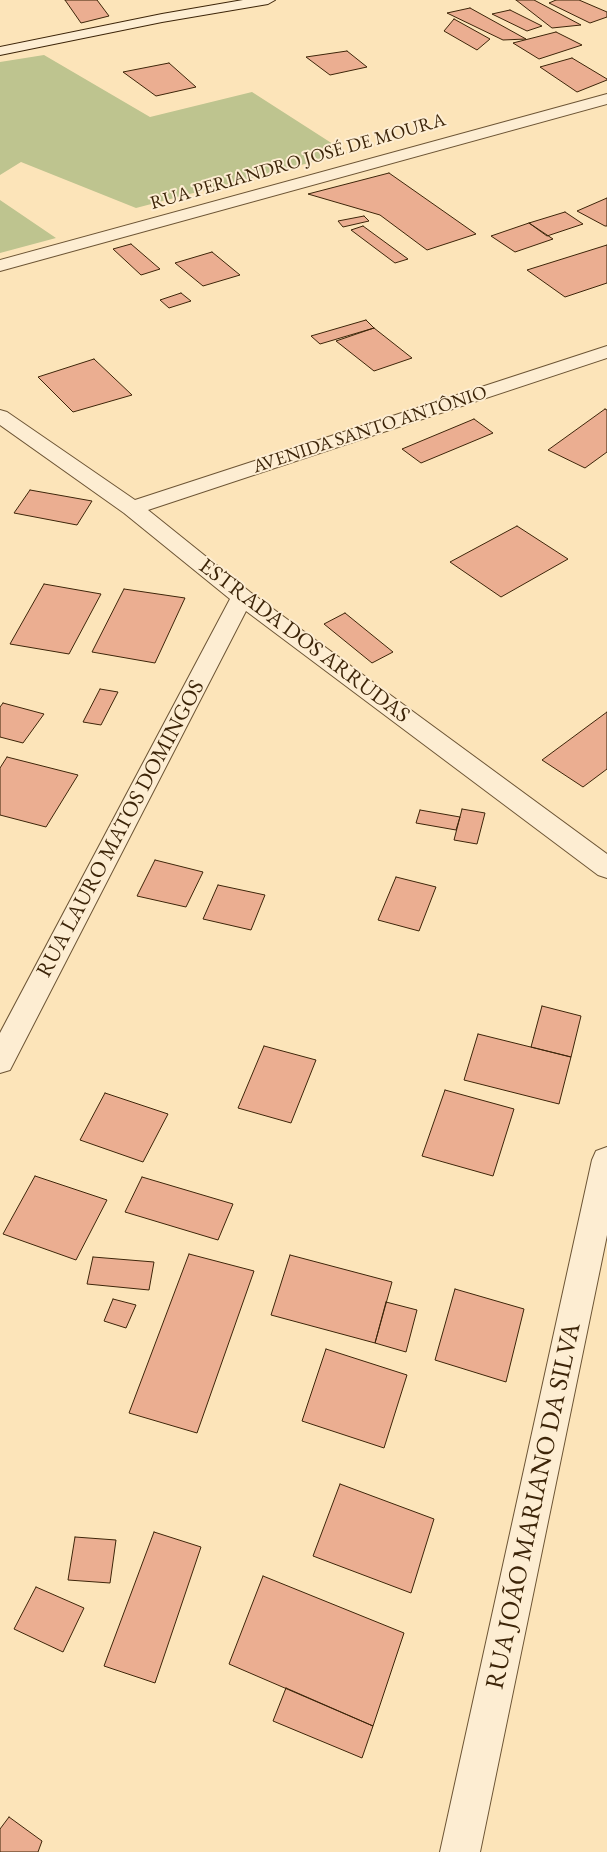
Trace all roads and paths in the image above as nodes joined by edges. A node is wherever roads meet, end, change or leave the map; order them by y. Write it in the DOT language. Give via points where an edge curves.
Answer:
graph roads {
  1 [pos="268,0"];
  2 [pos="0,51"];
  3 [pos="607,98"];
  4 [pos="0,266"];
  5 [pos="607,352"];
  6 [pos="581,361"];
  7 [pos="607,375"];
  8 [pos="0,416"];
  9 [pos="132,508"];
  10 [pos="242,597"];
  11 [pos="607,868"];
  12 [pos="0,1061"];
  13 [pos="607,1160"];
  14 [pos="460,1852"];
  1 -- 2 [label="street"];
  3 -- 4 [label="street, RUA PERIANDRO JOSÉ DE MOURA"];
  5 -- 6 [label="street, AVENIDA SANTO ANTÔNIO"];
  6 -- 7 [label="street"];
  6 -- 9 [label="street, AVENIDA SANTO ANTÔNIO"];
  8 -- 9 [label="street, ESTRADA DOS ARRUDAS"];
  9 -- 10 [label="street, ESTRADA DOS ARRUDAS"];
  10 -- 11 [label="street, ESTRADA DOS ARRUDAS"];
  10 -- 12 [label="street, RUA LAURO MATOS DOMINGOS"];
  13 -- 14 [label="street, RUA JOÃO MARIANO DA SILVA"];
}
